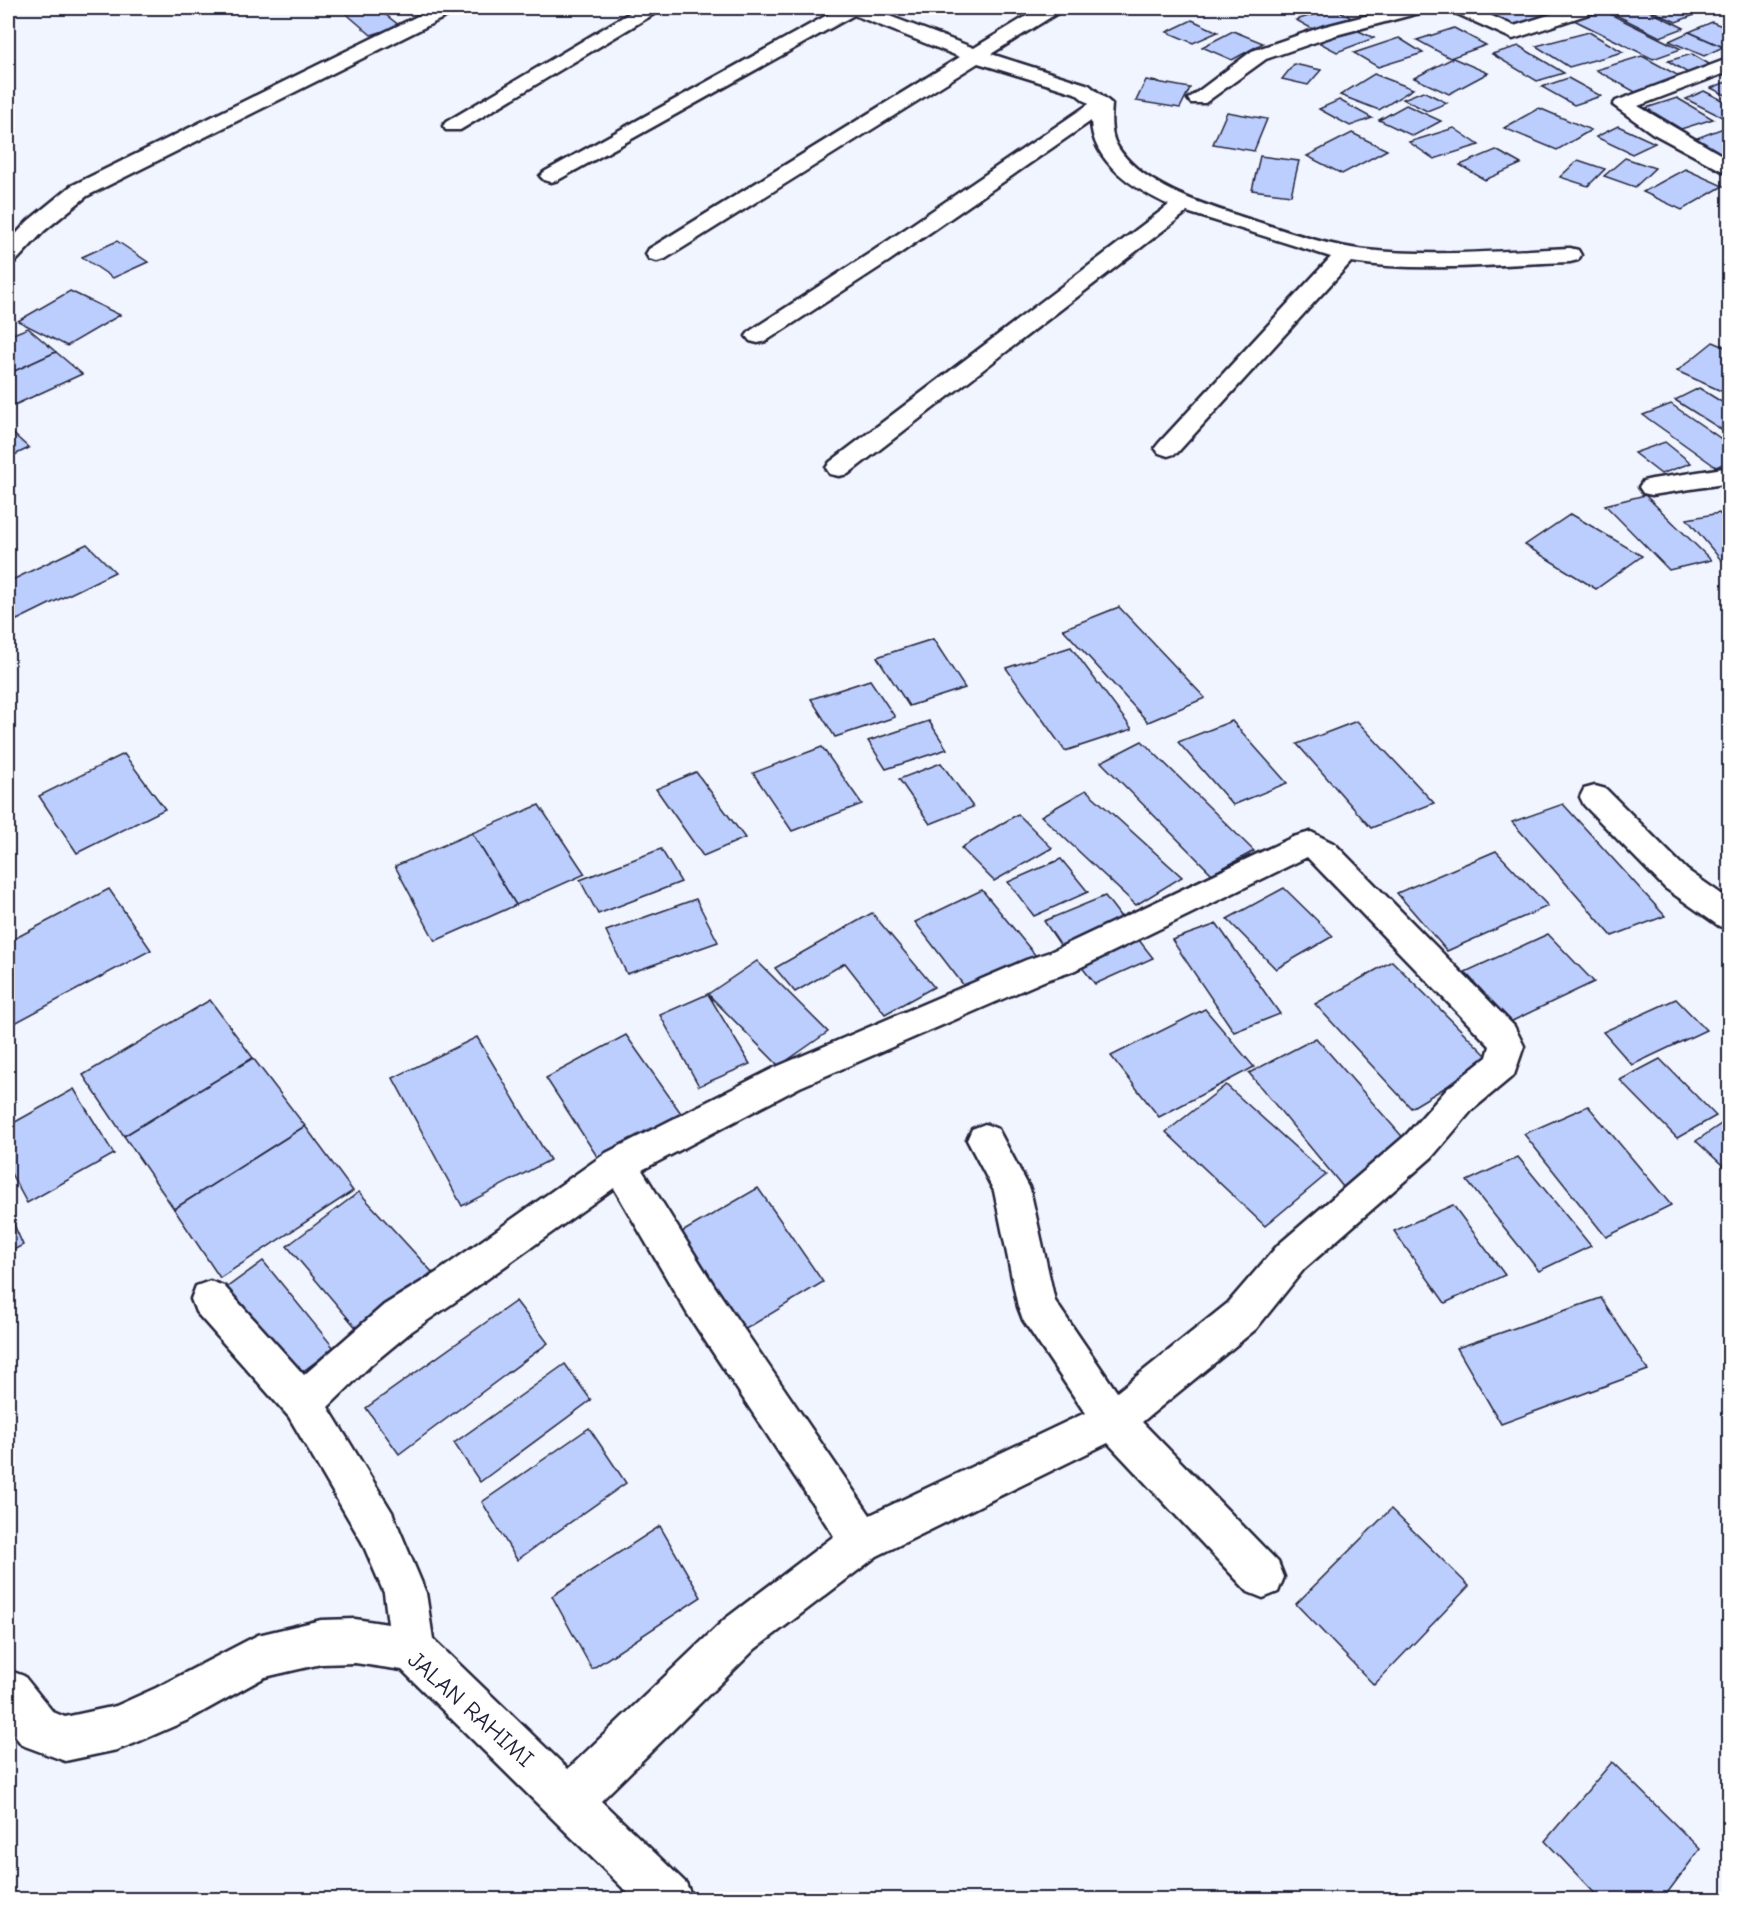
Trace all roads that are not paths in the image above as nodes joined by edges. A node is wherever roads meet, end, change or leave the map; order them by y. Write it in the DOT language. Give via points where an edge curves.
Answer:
graph roads {
  1 [pos="448,8"];
  2 [pos="650,8"];
  3 [pos="852,8"];
  4 [pos="1052,8"];
  5 [pos="1416,8"];
  6 [pos="1460,8"];
  7 [pos="1588,8"];
  8 [pos="976,56"];
  9 [pos="1730,64"];
  10 [pos="1198,99"];
  11 [pos="1102,104"];
  12 [pos="453,126"];
  13 [pos="1730,169"];
  14 [pos="551,176"];
  15 [pos="1184,204"];
  16 [pos="1347,253"];
  17 [pos="657,254"];
  18 [pos="1570,255"];
  19 [pos="8,256"];
  20 [pos="758,336"];
  21 [pos="1168,448"];
  22 [pos="839,468"];
  23 [pos="1730,475"];
  24 [pos="1652,487"];
  25 [pos="1595,797"];
  26 [pos="1730,917"];
  27 [pos="985,1140"];
  28 [pos="619,1164"];
  29 [pos="210,1299"];
  30 [pos="303,1403"];
  31 [pos="1113,1420"];
  32 [pos="862,1541"];
  33 [pos="1263,1577"];
  34 [pos="412,1650"];
  35 [pos="8,1692"];
  36 [pos="569,1800"];
  37 [pos="669,1899"];
  1 -- 19 [label="street" via="79,191 36,226"];
  2 -- 12 [label="street"];
  3 -- 8 [label="street"];
  3 -- 14 [label="street"];
  4 -- 8 [label="street"];
  5 -- 10 [label="street" via="1329,31 1259,56"];
  6 -- 7 [label="street" via="1513,33"];
  8 -- 11 [label="street" via="1082,89"];
  8 -- 17 [label="street"];
  9 -- 13 [label="street" via="1623,105"];
  11 -- 15 [label="street" via="1103,137 1119,163 1143,182"];
  11 -- 20 [label="street"];
  15 -- 16 [label="street" via="1307,245"];
  15 -- 22 [label="street"];
  16 -- 18 [label="street" via="1429,259"];
  16 -- 21 [label="street"];
  23 -- 24 [label="street"];
  25 -- 26 [label="street" via="1676,879"];
  27 -- 31 [label="street" via="1012,1189 1037,1307"];
  28 -- 30 [label="street" via="398,1318"];
  28 -- 31 [label="street" via="788,1077 1059,963 1311,844 1502,1036 1507,1046 1502,1065 1460,1099 1419,1146 1291,1257 1242,1316"];
  28 -- 32 [label="street" via="701,1300"];
  29 -- 30 [label="street"];
  30 -- 34 [label="street" via="376,1527 405,1593"];
  31 -- 32 [label="street"];
  31 -- 33 [label="street"];
  32 -- 36 [label="street" via="740,1634"];
  34 -- 35 [label="street, JALAN RAHIMI" via="355,1641 321,1642 258,1657 172,1704 117,1728 65,1739 38,1729"];
  34 -- 36 [label="street, JALAN RAHIMI"];
  36 -- 37 [label="street, JALAN RAHIMI"];
}
